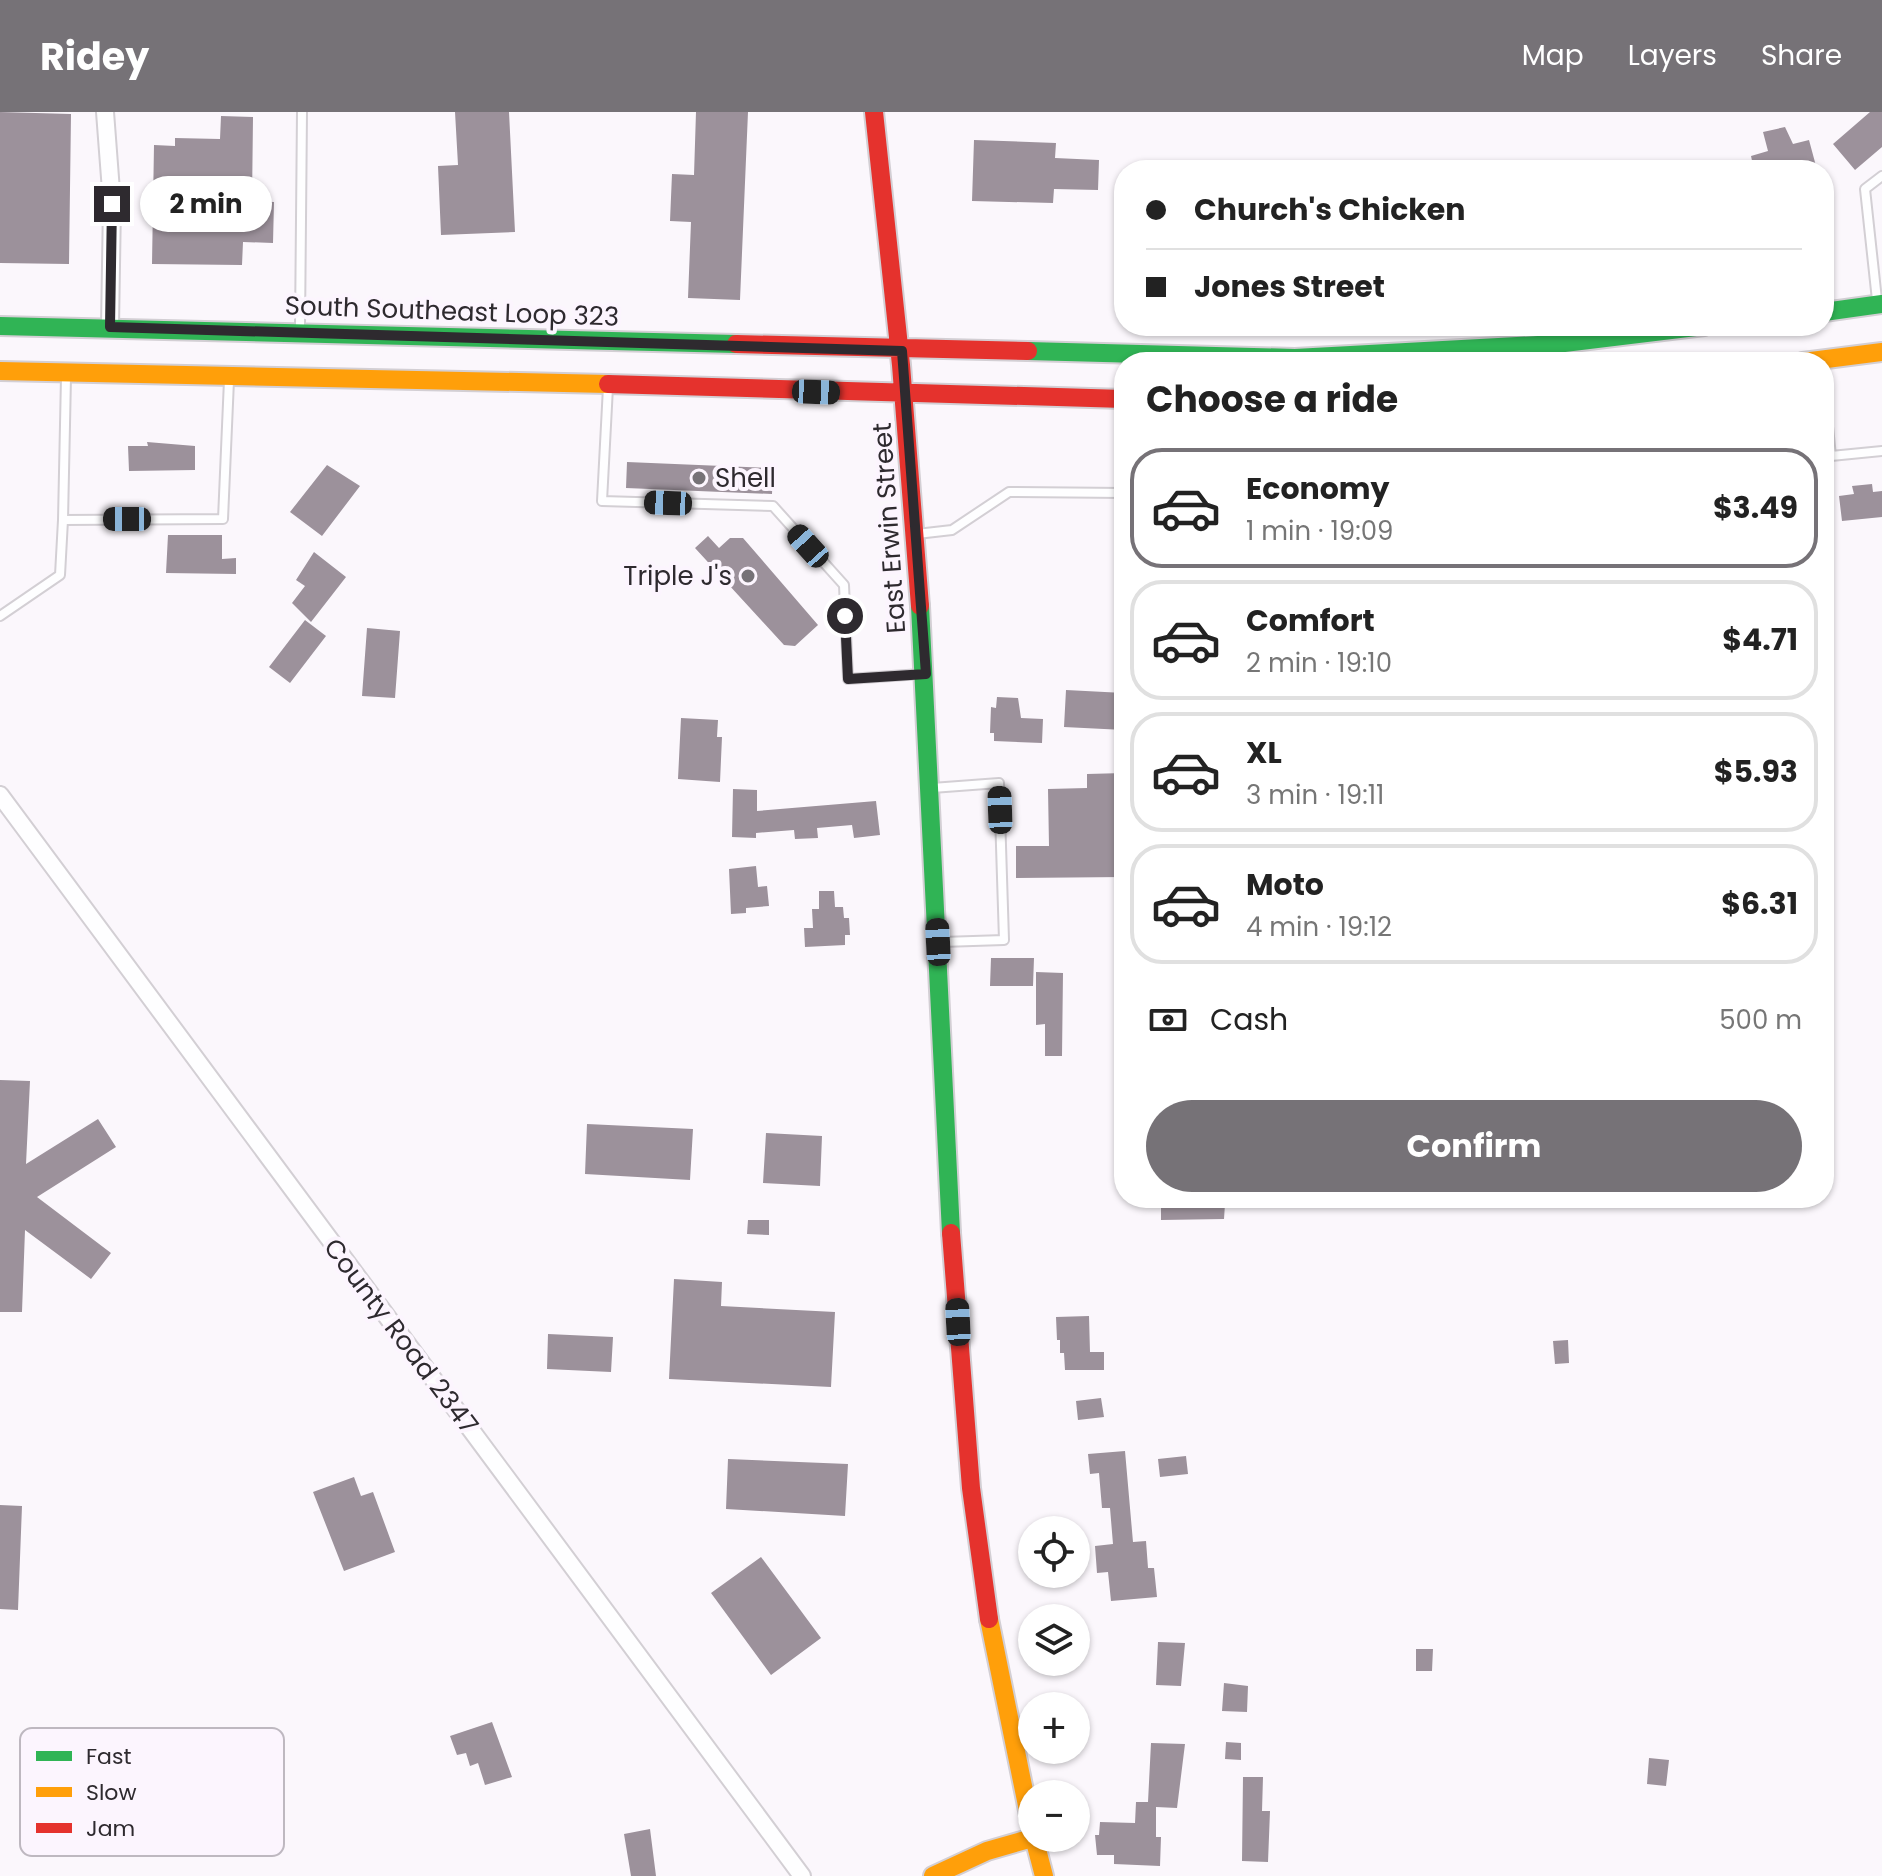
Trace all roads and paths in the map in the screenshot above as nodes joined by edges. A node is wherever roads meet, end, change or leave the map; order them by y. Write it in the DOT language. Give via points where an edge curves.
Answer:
graph roads {
  1 [pos="105,112"];
  2 [pos="302,112"];
  3 [pos="874,112"];
  4 [pos="1882,176"];
  5 [pos="1882,230"];
  6 [pos="1869,232"];
  7 [pos="1880,305"];
  8 [pos="1834,311"];
  9 [pos="0,326"];
  10 [pos="110,327"];
  11 [pos="299,332"];
  12 [pos="1622,336"];
  13 [pos="902,351"];
  14 [pos="1435,352"];
  15 [pos="1882,352"];
  16 [pos="1114,356"];
  17 [pos="1834,358"];
  18 [pos="0,371"];
  19 [pos="66,372"];
  20 [pos="229,374"];
  21 [pos="608,386"];
  22 [pos="905,394"];
  23 [pos="1114,399"];
  24 [pos="1882,451"];
  25 [pos="1834,456"];
  26 [pos="1114,493"];
  27 [pos="63,520"];
  28 [pos="916,534"];
  29 [pos="0,616"];
  30 [pos="926,674"];
  31 [pos="931,788"];
  32 [pos="0,795"];
  33 [pos="938,942"];
  34 [pos="1022,1780"];
  35 [pos="1018,1842"];
  36 [pos="1037,1852"];
  37 [pos="802,1876"];
  38 [pos="933,1876"];
  39 [pos="1044,1876"];
  1 -- 10 [label="street" via="112,204"];
  2 -- 11 [label="lane"];
  3 -- 13 [label="main road, East Erwin Street"];
  4 -- 6 [label="lane" via="1865,189"];
  5 -- 6 [label="lane"];
  6 -- 7 [label="lane"];
  7 -- 8 [label="main road"];
  9 -- 10 [label="main road, South Southeast Loop 323"];
  10 -- 11 [label="main road, South Southeast Loop 323"];
  11 -- 13 [label="main road, South Southeast Loop 323"];
  12 -- 14 [label="main road, South Southeast Loop 323"];
  13 -- 16 [label="main road, South Southeast Loop 323"];
  13 -- 22 [label="main road, East Erwin Street"];
  15 -- 17 [label="main road"];
  18 -- 19 [label="main road"];
  19 -- 20 [label="main road"];
  19 -- 27 [label="lane"];
  20 -- 21 [label="main road"];
  20 -- 27 [label="lane" via="223,519"];
  21 -- 22 [label="main road"];
  21 -- 30 [label="lane" via="602,501 773,506 844,585 848,679"];
  22 -- 23 [label="main road"];
  22 -- 28 [label="main road, East Erwin Street"];
  24 -- 25 [label="lane"];
  26 -- 28 [label="lane" via="1009,492 952,530"];
  27 -- 29 [label="lane" via="60,575"];
  28 -- 30 [label="main road, East Erwin Street"];
  30 -- 31 [label="main road, East Erwin Street"];
  31 -- 33 [label="main road, East Erwin Street"];
  31 -- 33 [label="lane" via="999,783 1004,940"];
  32 -- 37 [label="street, County Road 2347"];
  33 -- 34 [label="main road, East Erwin Street" via="971,1491 996,1658"];
  35 -- 38 [label="main road"];
  36 -- 39 [label="main road"];
}
